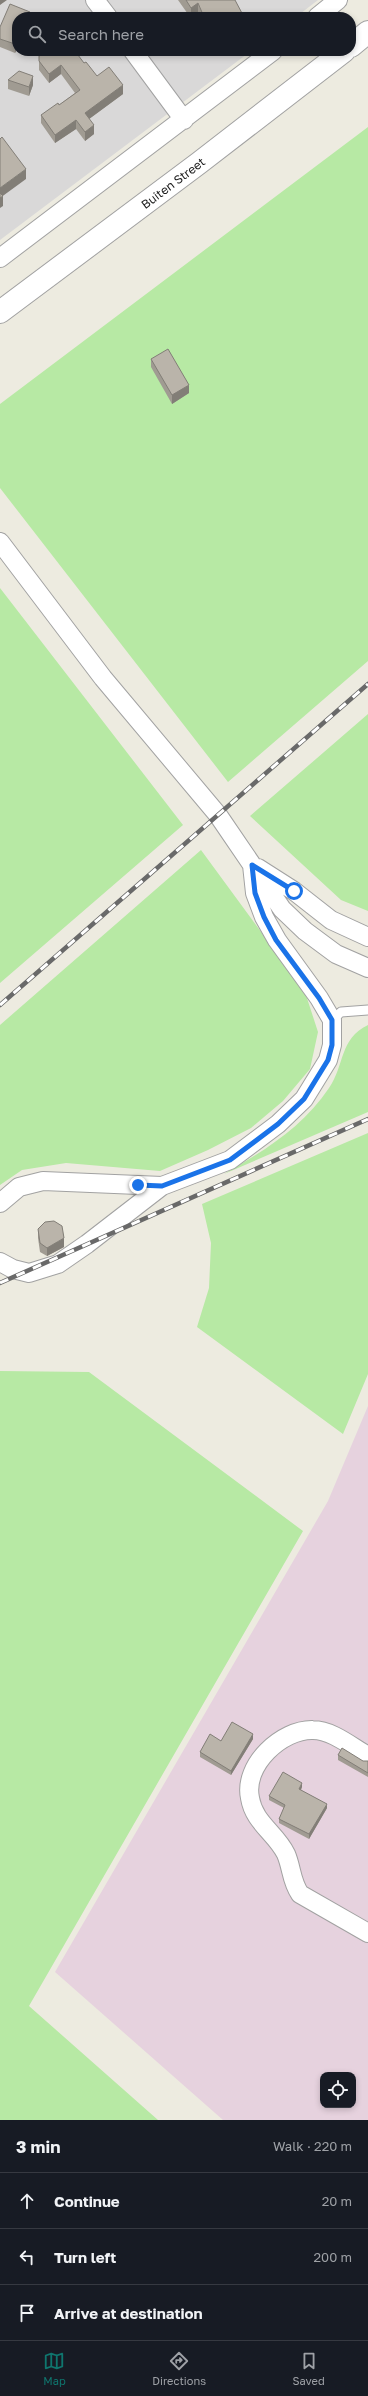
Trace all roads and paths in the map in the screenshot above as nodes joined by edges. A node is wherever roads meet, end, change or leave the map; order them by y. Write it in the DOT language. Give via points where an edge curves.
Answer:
graph roads {
  1 [pos="95,0"];
  2 [pos="338,0"];
  3 [pos="104,12"];
  4 [pos="323,12"];
  5 [pos="368,32"];
  6 [pos="356,42"];
  7 [pos="137,56"];
  8 [pos="267,56"];
  9 [pos="338,56"];
  10 [pos="184,120"];
  11 [pos="0,258"];
  12 [pos="0,312"];
  13 [pos="0,542"];
  14 [pos="252,865"];
  15 [pos="368,937"];
  16 [pos="368,968"];
  17 [pos="368,1010"];
  18 [pos="332,1020"];
  19 [pos="162,1186"];
  20 [pos="0,1203"];
  21 [pos="0,1262"];
  22 [pos="368,1756"];
  23 [pos="368,1933"];
  1 -- 3 [label="street"];
  2 -- 4 [label="street"];
  5 -- 6 [label="street"];
  7 -- 10 [label="street"];
  8 -- 10 [label="street"];
  9 -- 12 [label="street, Buiten Street"];
  10 -- 11 [label="street"];
  13 -- 14 [label="street" via="103,678 218,815"];
  14 -- 15 [label="street" via="294,891 331,920"];
  14 -- 16 [label="street" via="282,910 305,931 336,954"];
  14 -- 18 [label="street" via="255,893 264,917 276,940"];
  17 -- 18 [label="lane" via="341,1012"];
  18 -- 19 [label="street" via="332,1045 328,1060 304,1099 278,1124 230,1160"];
  19 -- 20 [label="street" via="43,1181 19,1187"];
  19 -- 21 [label="street" via="58,1264 28,1273"];
  22 -- 23 [label="street" via="335,1736 314,1730 294,1732 278,1741 261,1758 250,1784 249,1797 254,1813 286,1854 293,1884 300,1894"];
}
